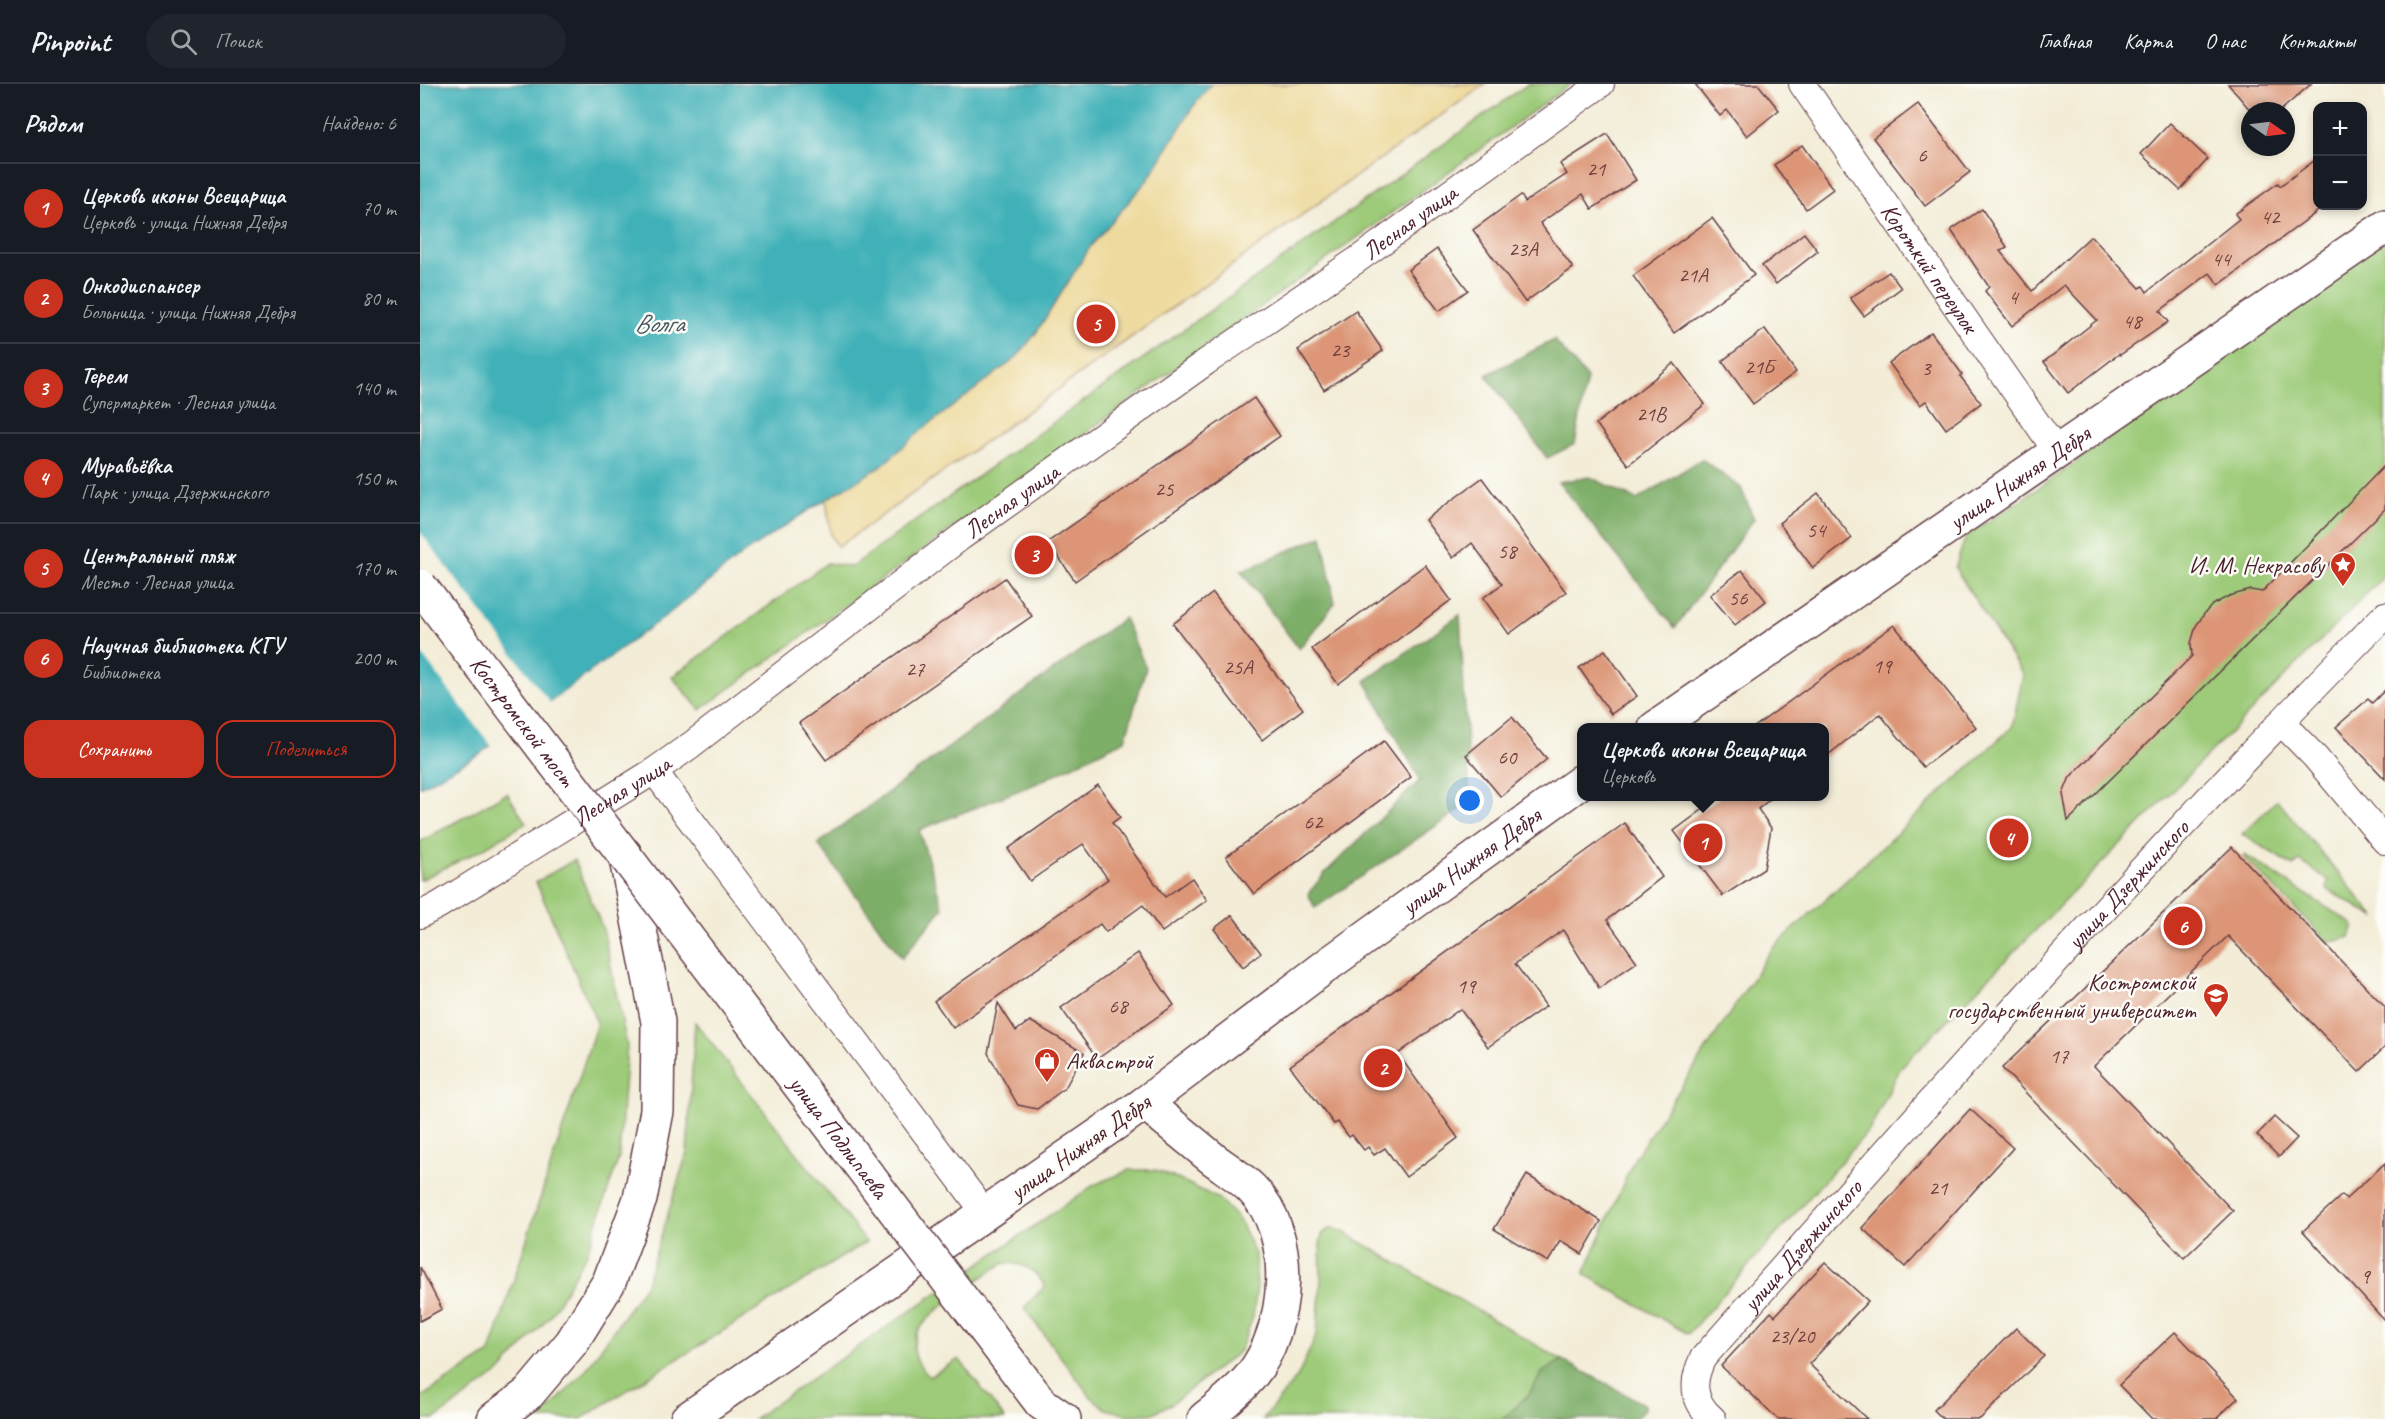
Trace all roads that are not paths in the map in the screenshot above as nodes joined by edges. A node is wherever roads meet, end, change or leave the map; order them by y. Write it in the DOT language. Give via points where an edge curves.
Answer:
graph roads {
  1 [pos="1601,84"];
  2 [pos="1802,84"];
  3 [pos="2385,227"];
  4 [pos="2057,452"];
  5 [pos="420,586"];
  6 [pos="2385,615"];
  7 [pos="2281,722"];
  8 [pos="1662,723"];
  9 [pos="654,771"];
  10 [pos="1577,784"];
  11 [pos="2385,841"];
  12 [pos="625,854"];
  13 [pos="420,915"];
  14 [pos="1145,1103"];
  15 [pos="985,1213"];
  16 [pos="1051,1415"];
  17 [pos="494,1419"];
  18 [pos="687,1419"];
  19 [pos="1204,1419"];
  20 [pos="1713,1419"];
  1 -- 9 [label="street, Лесная улица" via="961,537"];
  2 -- 4 [label="street, Короткий переулок"];
  3 -- 4 [label="main road, улица Нижняя Дебря"];
  4 -- 8 [label="main road, улица Нижняя Дебря"];
  5 -- 12 [label="main road, Костромской мост, bridge"];
  6 -- 7 [label="street, улица Дзержинского"];
  7 -- 11 [label="street"];
  7 -- 20 [label="street, улица Дзержинского" via="2077,939 1711,1349 1700,1365 1696,1397"];
  9 -- 13 [label="street, Лесная улица"];
  9 -- 15 [label="street"];
  10 -- 14 [label="main road, улица Нижняя Дебря"];
  12 -- 16 [label="main road, улица Подлипаева, bridge"];
  12 -- 17 [label="main road" via="658,1022 657,1111 640,1199 609,1282 572,1342 529,1393"];
  14 -- 15 [label="main road, улица Нижняя Дебря"];
  14 -- 19 [label="main road" via="1252,1189 1267,1211 1281,1254 1279,1317 1269,1346 1252,1376"];
  15 -- 18 [label="main road, улица Нижняя Дебря"];
}
